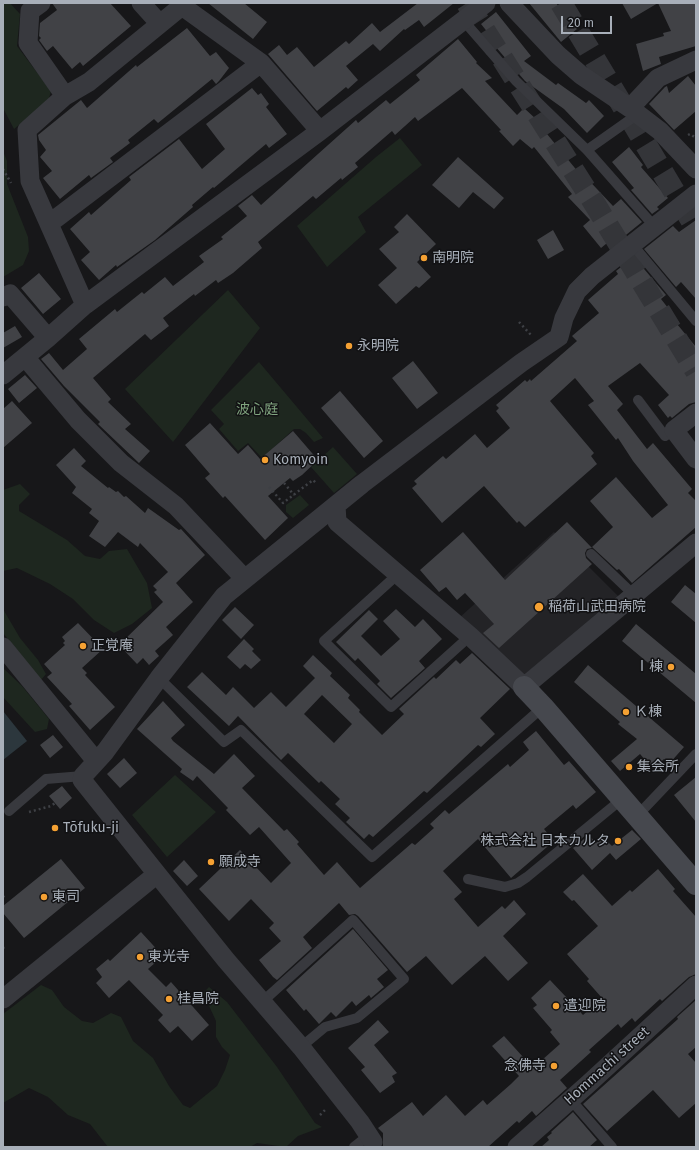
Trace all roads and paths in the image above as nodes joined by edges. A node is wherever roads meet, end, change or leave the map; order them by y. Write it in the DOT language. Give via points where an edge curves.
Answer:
graph roads {
  1 [pos="41,3"];
  2 [pos="142,3"];
  3 [pos="486,3"];
  4 [pos="509,3"];
  5 [pos="182,4"];
  6 [pos="463,20"];
  7 [pos="160,24"];
  8 [pos="696,60"];
  9 [pos="261,63"];
  10 [pos="65,96"];
  11 [pos="634,111"];
  12 [pos="320,131"];
  13 [pos="587,150"];
  14 [pos="696,169"];
  15 [pos="696,194"];
  16 [pos="50,223"];
  17 [pos="654,226"];
  18 [pos="632,244"];
  19 [pos="3,297"];
  20 [pos="85,305"];
  21 [pos="696,321"];
  22 [pos="519,322"];
  23 [pos="48,338"];
  24 [pos="534,339"];
  25 [pos="25,357"];
  26 [pos="3,375"];
  27 [pos="638,400"];
  28 [pos="696,413"];
  29 [pos="674,430"];
  30 [pos="696,459"];
  31 [pos="284,483"];
  32 [pos="316,483"];
  33 [pos="269,487"];
  34 [pos="294,495"];
  35 [pos="336,505"];
  36 [pos="696,543"];
  37 [pos="591,554"];
  38 [pos="397,575"];
  39 [pos="245,579"];
  40 [pos="634,595"];
  41 [pos="470,636"];
  42 [pos="3,647"];
  43 [pos="158,678"];
  44 [pos="524,687"];
  45 [pos="543,706"];
  46 [pos="696,754"];
  47 [pos="96,761"];
  48 [pos="83,776"];
  49 [pos="622,799"];
  50 [pos="9,811"];
  51 [pos="637,816"];
  52 [pos="157,874"];
  53 [pos="468,879"];
  54 [pos="696,884"];
  55 [pos="3,896"];
  56 [pos="6,900"];
  57 [pos="696,985"];
  58 [pos="3,999"];
  59 [pos="262,1002"];
  60 [pos="301,1047"];
  61 [pos="571,1100"];
  62 [pos="365,1142"];
  63 [pos="517,1147"];
  64 [pos="612,1147"];
  1 -- 10 [label="street" via="30,11 28,43"];
  2 -- 7 [label="street"];
  3 -- 6 [label="street"];
  4 -- 11 [label="street" via="558,55 581,75"];
  5 -- 7 [label="street"];
  5 -- 9 [label="street"];
  6 -- 12 [label="street"];
  6 -- 13 [label="lane" via="516,81"];
  7 -- 10 [label="street" via="89,82"];
  8 -- 11 [label="street" via="658,78"];
  9 -- 12 [label="street"];
  9 -- 16 [label="street"];
  10 -- 16 [label="street" via="27,130 30,181"];
  11 -- 13 [label="lane"];
  11 -- 14 [label="street" via="660,131"];
  12 -- 20 [label="street"];
  13 -- 17 [label="lane"];
  15 -- 17 [label="street"];
  16 -- 20 [label="street"];
  17 -- 18 [label="street"];
  18 -- 21 [label="lane"];
  18 -- 35 [label="street" via="577,290 564,318 559,337 521,363"];
  19 -- 23 [label="street" via="10,294"];
  20 -- 23 [label="street"];
  22 -- 24 [label="path"];
  23 -- 25 [label="street"];
  25 -- 26 [label="street"];
  25 -- 39 [label="street" via="78,420 121,463 176,506"];
  27 -- 29 [label="lane" via="665,436"];
  28 -- 29 [label="street"];
  29 -- 30 [label="street"];
  31 -- 34 [label="path"];
  32 -- 34 [label="path" via="313,480"];
  33 -- 34 [label="path" via="283,503"];
  35 -- 38 [label="street" via="337,522"];
  35 -- 39 [label="street"];
  36 -- 40 [label="street"];
  37 -- 40 [label="lane"];
  38 -- 41 [label="street"];
  38 -- 41 [label="lane" via="324,641 391,707"];
  39 -- 43 [label="street" via="224,596"];
  40 -- 44 [label="street"];
  41 -- 44 [label="street"];
  42 -- 47 [label="street"];
  43 -- 45 [label="lane" via="224,742 241,730 372,857"];
  43 -- 47 [label="street"];
  44 -- 45 [label="street"];
  45 -- 49 [label="street"];
  46 -- 51 [label="lane"];
  47 -- 48 [label="street"];
  48 -- 50 [label="lane" via="46,779"];
  48 -- 52 [label="street" via="82,780"];
  49 -- 51 [label="street"];
  49 -- 53 [label="lane" via="518,883 505,887"];
  51 -- 54 [label="street"];
  52 -- 58 [label="street"];
  52 -- 59 [label="street"];
  55 -- 56 [label="path"];
  57 -- 61 [label="street, Hommachi street"];
  59 -- 60 [label="street"];
  59 -- 60 [label="lane" via="354,920 404,979 357,1018 325,1027"];
  60 -- 62 [label="street" via="360,1122"];
  61 -- 63 [label="street, Hommachi street"];
  61 -- 64 [label="lane"];
}
